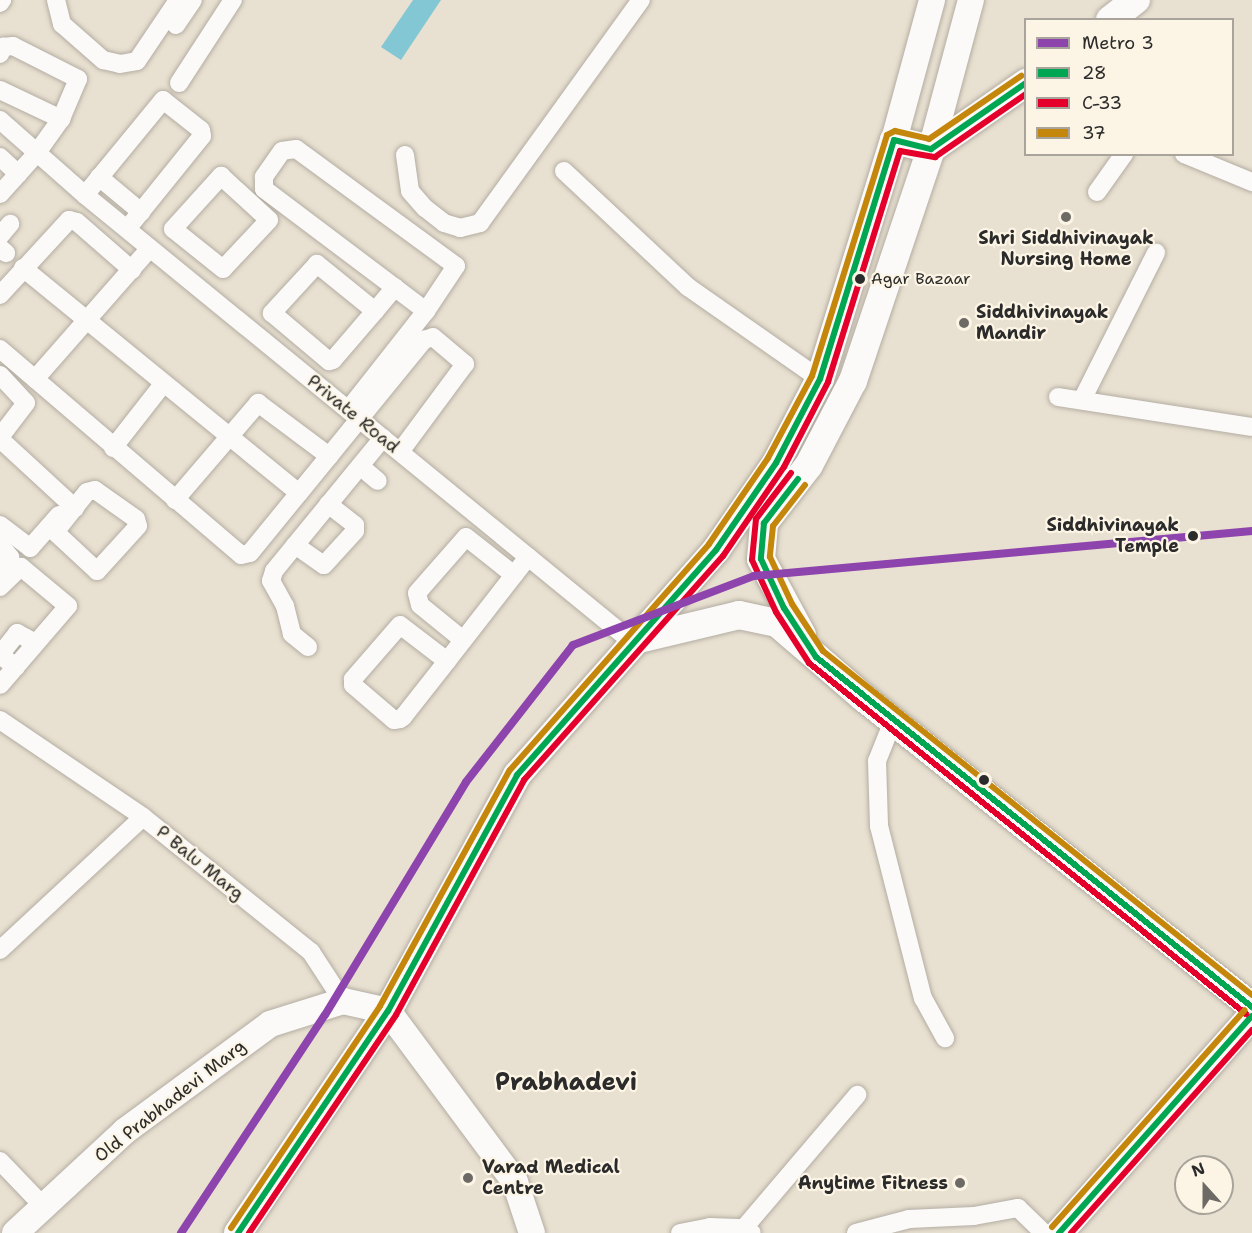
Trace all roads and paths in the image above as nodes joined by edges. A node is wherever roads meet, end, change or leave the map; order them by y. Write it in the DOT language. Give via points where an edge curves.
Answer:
graph roads {
  1 [pos="56,0"];
  2 [pos="178,0"];
  3 [pos="193,0"];
  4 [pos="233,0"];
  5 [pos="641,0"];
  6 [pos="932,0"];
  7 [pos="971,0"];
  8 [pos="0,54"];
  9 [pos="137,61"];
  10 [pos="178,83"];
  11 [pos="1024,84"];
  12 [pos="0,90"];
  13 [pos="61,119"];
  14 [pos="0,120"];
  15 [pos="894,140"];
  16 [pos="931,149"];
  17 [pos="36,154"];
  18 [pos="405,156"];
  19 [pos="1123,156"];
  20 [pos="1189,156"];
  21 [pos="0,157"];
  22 [pos="564,171"];
  23 [pos="18,174"];
  24 [pos="99,177"];
  25 [pos="1252,182"];
  26 [pos="79,190"];
  27 [pos="1097,192"];
  28 [pos="0,194"];
  29 [pos="141,212"];
  30 [pos="127,229"];
  31 [pos="150,248"];
  32 [pos="196,249"];
  33 [pos="1156,253"];
  34 [pos="23,268"];
  35 [pos="132,270"];
  36 [pos="178,271"];
  37 [pos="394,287"];
  38 [pos="0,295"];
  39 [pos="375,311"];
  40 [pos="426,311"];
  41 [pos="86,322"];
  42 [pos="0,349"];
  43 [pos="0,375"];
  44 [pos="35,379"];
  45 [pos="820,379"];
  46 [pos="164,384"];
  47 [pos="1058,397"];
  48 [pos="1082,400"];
  49 [pos="354,415"];
  50 [pos="1252,427"];
  51 [pos="229,436"];
  52 [pos="383,438"];
  53 [pos="2,444"];
  54 [pos="113,448"];
  55 [pos="400,452"];
  56 [pos="329,456"];
  57 [pos="360,466"];
  58 [pos="378,481"];
  59 [pos="299,493"];
  60 [pos="175,500"];
  61 [pos="328,504"];
  62 [pos="72,505"];
  63 [pos="0,525"];
  64 [pos="0,545"];
  65 [pos="295,545"];
  66 [pos="528,557"];
  67 [pos="0,571"];
  68 [pos="514,574"];
  69 [pos="0,588"];
  70 [pos="463,640"];
  71 [pos="631,641"];
  72 [pos="308,647"];
  73 [pos="816,657"];
  74 [pos="447,661"];
  75 [pos="0,685"];
  76 [pos="0,720"];
  77 [pos="893,721"];
  78 [pos="143,817"];
  79 [pos="0,950"];
  80 [pos="343,1001"];
  81 [pos="1252,1007"];
  82 [pos="388,1011"];
  83 [pos="1252,1016"];
  84 [pos="945,1038"];
  85 [pos="857,1095"];
  86 [pos="0,1161"];
  87 [pos="44,1206"];
  88 [pos="748,1231"];
  89 [pos="15,1233"];
  90 [pos="238,1233"];
  91 [pos="532,1233"];
  92 [pos="680,1233"];
  93 [pos="856,1233"];
  94 [pos="1044,1233"];
  95 [pos="1059,1233"];
  1 -- 9 [label="street" via="62,24 103,60 120,64"];
  2 -- 9 [label="street"];
  3 -- 9 [label="street" via="161,47 150,57"];
  4 -- 10 [label="street"];
  5 -- 18 [label="street" via="480,224 460,228 444,223 425,208 410,191"];
  6 -- 15 [label="street"];
  7 -- 16 [label="street"];
  8 -- 13 [label="street" via="3,47 13,46 76,74 78,84"];
  11 -- 16 [label="main road"];
  12 -- 13 [label="street"];
  13 -- 17 [label="street"];
  14 -- 17 [label="street, Private Road"];
  15 -- 16 [label="main road"];
  15 -- 45 [label="main road"];
  16 -- 73 [label="main road" via="853,381 809,465 764,523 761,560 784,608"];
  17 -- 23 [label="street"];
  17 -- 26 [label="street, Private Road"];
  19 -- 27 [label="street"];
  20 -- 25 [label="street"];
  21 -- 23 [label="street"];
  22 -- 45 [label="street" via="688,287"];
  23 -- 28 [label="street"];
  24 -- 26 [label="street"];
  24 -- 29 [label="street"];
  24 -- 29 [label="street" via="163,100 201,130 202,135"];
  26 -- 30 [label="street, Private Road"];
  29 -- 30 [label="street"];
  30 -- 31 [label="street, Private Road"];
  31 -- 35 [label="street"];
  31 -- 36 [label="street, Private Road"];
  32 -- 32 [label="street" via="221,269 227,268 269,218 219,177 173,228"];
  32 -- 36 [label="street"];
  33 -- 48 [label="street"];
  34 -- 35 [label="street" via="62,223 73,219"];
  34 -- 38 [label="street"];
  34 -- 41 [label="street"];
  35 -- 41 [label="street"];
  36 -- 49 [label="street, Private Road"];
  37 -- 39 [label="street"];
  37 -- 40 [label="street"];
  37 -- 40 [label="street" via="264,189 264,177 282,151 296,149 455,263 453,275"];
  39 -- 39 [label="street" via="329,361 272,313 317,264"];
  40 -- 49 [label="street"];
  41 -- 44 [label="street"];
  41 -- 46 [label="street"];
  42 -- 44 [label="street"];
  43 -- 53 [label="street" via="26,403"];
  44 -- 54 [label="street"];
  45 -- 71 [label="main road" via="776,463 716,550"];
  46 -- 51 [label="street"];
  46 -- 54 [label="street"];
  47 -- 48 [label="street"];
  48 -- 50 [label="street"];
  49 -- 52 [label="street, Private Road"];
  49 -- 55 [label="street" via="433,337 464,366"];
  49 -- 56 [label="street"];
  51 -- 56 [label="street" via="255,405 262,404"];
  51 -- 59 [label="street"];
  51 -- 60 [label="street"];
  52 -- 55 [label="street, Private Road"];
  52 -- 57 [label="street"];
  53 -- 62 [label="street"];
  54 -- 60 [label="street"];
  55 -- 66 [label="street, Private Road"];
  56 -- 59 [label="street"];
  57 -- 58 [label="street"];
  57 -- 61 [label="street"];
  59 -- 60 [label="street" via="245,555"];
  61 -- 65 [label="street"];
  61 -- 65 [label="street" via="355,525 355,531 324,565"];
  62 -- 62 [label="street" via="55,535 97,571 138,522 95,490"];
  62 -- 63 [label="street" via="30,548"];
  64 -- 67 [label="street" via="10,557"];
  65 -- 72 [label="street" via="274,571 271,581 285,606 292,634"];
  66 -- 68 [label="street"];
  66 -- 71 [label="street, Private Road"];
  68 -- 70 [label="street"];
  68 -- 70 [label="street" via="466,537 417,594 420,606"];
  69 -- 75 [label="street" via="21,567 67,603 67,608"];
  70 -- 74 [label="street"];
  71 -- 73 [label="main road" via="740,615 777,623"];
  71 -- 82 [label="main road" via="517,775"];
  73 -- 77 [label="main road"];
  74 -- 74 [label="street" via="400,625 353,679 353,685 397,720"];
  76 -- 78 [label="street, P Balu Marg"];
  77 -- 81 [label="main road"];
  77 -- 84 [label="street" via="877,761 879,826 923,998"];
  78 -- 79 [label="street"];
  78 -- 80 [label="street, P Balu Marg" via="311,952"];
  80 -- 82 [label="street"];
  80 -- 87 [label="street, Old Prabhadevi Marg" via="270,1024 125,1131"];
  82 -- 90 [label="main road"];
  82 -- 91 [label="street" via="515,1182"];
  83 -- 95 [label="main road"];
  85 -- 88 [label="street"];
  86 -- 87 [label="street"];
  87 -- 89 [label="street, Old Prabhadevi Marg"];
  88 -- 92 [label="street" via="710,1227"];
  93 -- 94 [label="street" via="909,1219 974,1216 1018,1208"];
}
